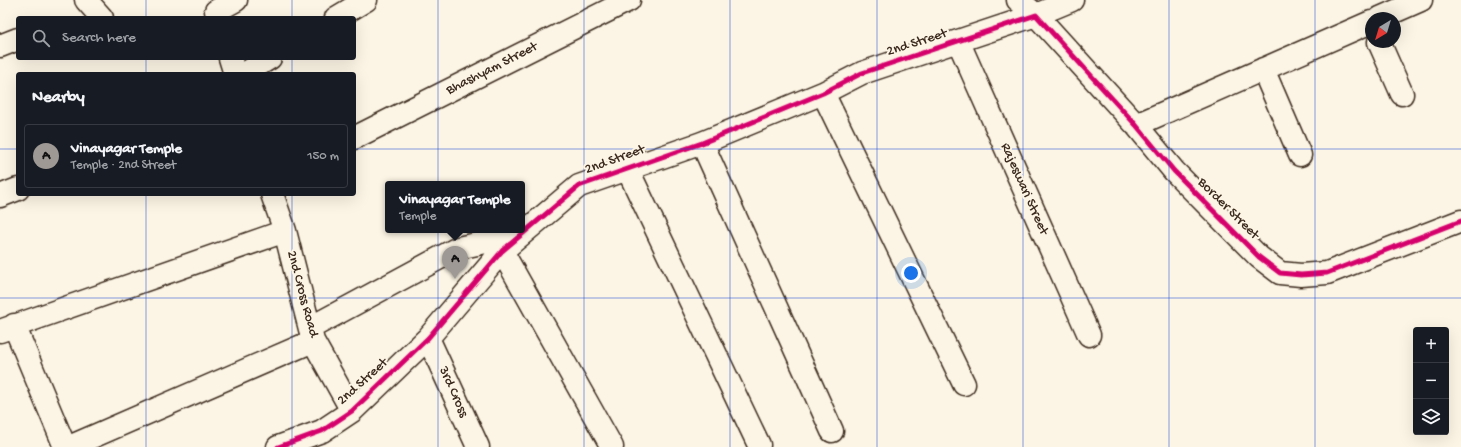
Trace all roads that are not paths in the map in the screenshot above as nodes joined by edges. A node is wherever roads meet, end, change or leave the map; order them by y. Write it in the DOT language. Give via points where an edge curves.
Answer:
graph roads {
  1 [pos="236,0"];
  2 [pos="366,0"];
  3 [pos="629,0"];
  4 [pos="1018,0"];
  5 [pos="1072,0"];
  6 [pos="1421,0"];
  7 [pos="215,10"];
  8 [pos="1395,12"];
  9 [pos="339,16"];
  10 [pos="1036,16"];
  11 [pos="1365,25"];
  12 [pos="16,40"];
  13 [pos="958,43"];
  14 [pos="0,46"];
  15 [pos="1381,48"];
  16 [pos="231,60"];
  17 [pos="267,60"];
  18 [pos="1263,69"];
  19 [pos="234,72"];
  20 [pos="247,72"];
  21 [pos="823,93"];
  22 [pos="1402,94"];
  23 [pos="1136,124"];
  24 [pos="356,137"];
  25 [pos="702,143"];
  26 [pos="1300,155"];
  27 [pos="627,168"];
  28 [pos="16,190"];
  29 [pos="0,196"];
  30 [pos="273,196"];
  31 [pos="1461,221"];
  32 [pos="285,231"];
  33 [pos="525,232"];
  34 [pos="523,233"];
  35 [pos="521,235"];
  36 [pos="502,251"];
  37 [pos="7,328"];
  38 [pos="311,334"];
  39 [pos="1089,335"];
  40 [pos="428,338"];
  41 [pos="964,384"];
  42 [pos="352,411"];
  43 [pos="832,431"];
  44 [pos="325,439"];
  45 [pos="759,445"];
  46 [pos="65,447"];
  47 [pos="69,447"];
  48 [pos="278,447"];
  49 [pos="478,447"];
  50 [pos="612,447"];
  1 -- 7 [label="street"];
  2 -- 9 [label="street"];
  3 -- 24 [label="street, Bhashyam Street"];
  4 -- 10 [label="street, Border Street"];
  5 -- 10 [label="street, 2nd Street"];
  6 -- 8 [label="street"];
  10 -- 13 [label="street, 2nd Street"];
  10 -- 23 [label="street, Border Street"];
  11 -- 18 [label="street"];
  12 -- 14 [label="street"];
  13 -- 21 [label="street, 2nd Street" via="862,74"];
  13 -- 39 [label="street, Rajeswari Street"];
  15 -- 22 [label="street"];
  16 -- 19 [label="street"];
  17 -- 20 [label="street"];
  18 -- 23 [label="street"];
  18 -- 26 [label="street"];
  21 -- 25 [label="street, 2nd Street"];
  21 -- 41 [label="street"];
  23 -- 31 [label="street, Border Street" via="1174,171 1259,258 1280,273 1327,273"];
  25 -- 27 [label="street, 2nd Street"];
  25 -- 43 [label="street"];
  27 -- 33 [label="street, 2nd Street" via="579,186"];
  27 -- 45 [label="street"];
  28 -- 29 [label="street"];
  30 -- 32 [label="street, 2nd Cross Road"];
  32 -- 37 [label="street"];
  32 -- 38 [label="street, 2nd Cross Road"];
  34 -- 35 [label="street, 2nd Street"];
  35 -- 36 [label="street, 2nd Street"];
  35 -- 38 [label="street" via="458,248"];
  36 -- 40 [label="street, 2nd Street"];
  36 -- 50 [label="street"];
  37 -- 46 [label="street"];
  38 -- 42 [label="street, 2nd Cross Road"];
  38 -- 47 [label="street"];
  40 -- 42 [label="street, 2nd Street"];
  40 -- 49 [label="street, 3rd Cross"];
  42 -- 44 [label="street, 2nd Street"];
  44 -- 48 [label="street, 2nd Street"];
}
